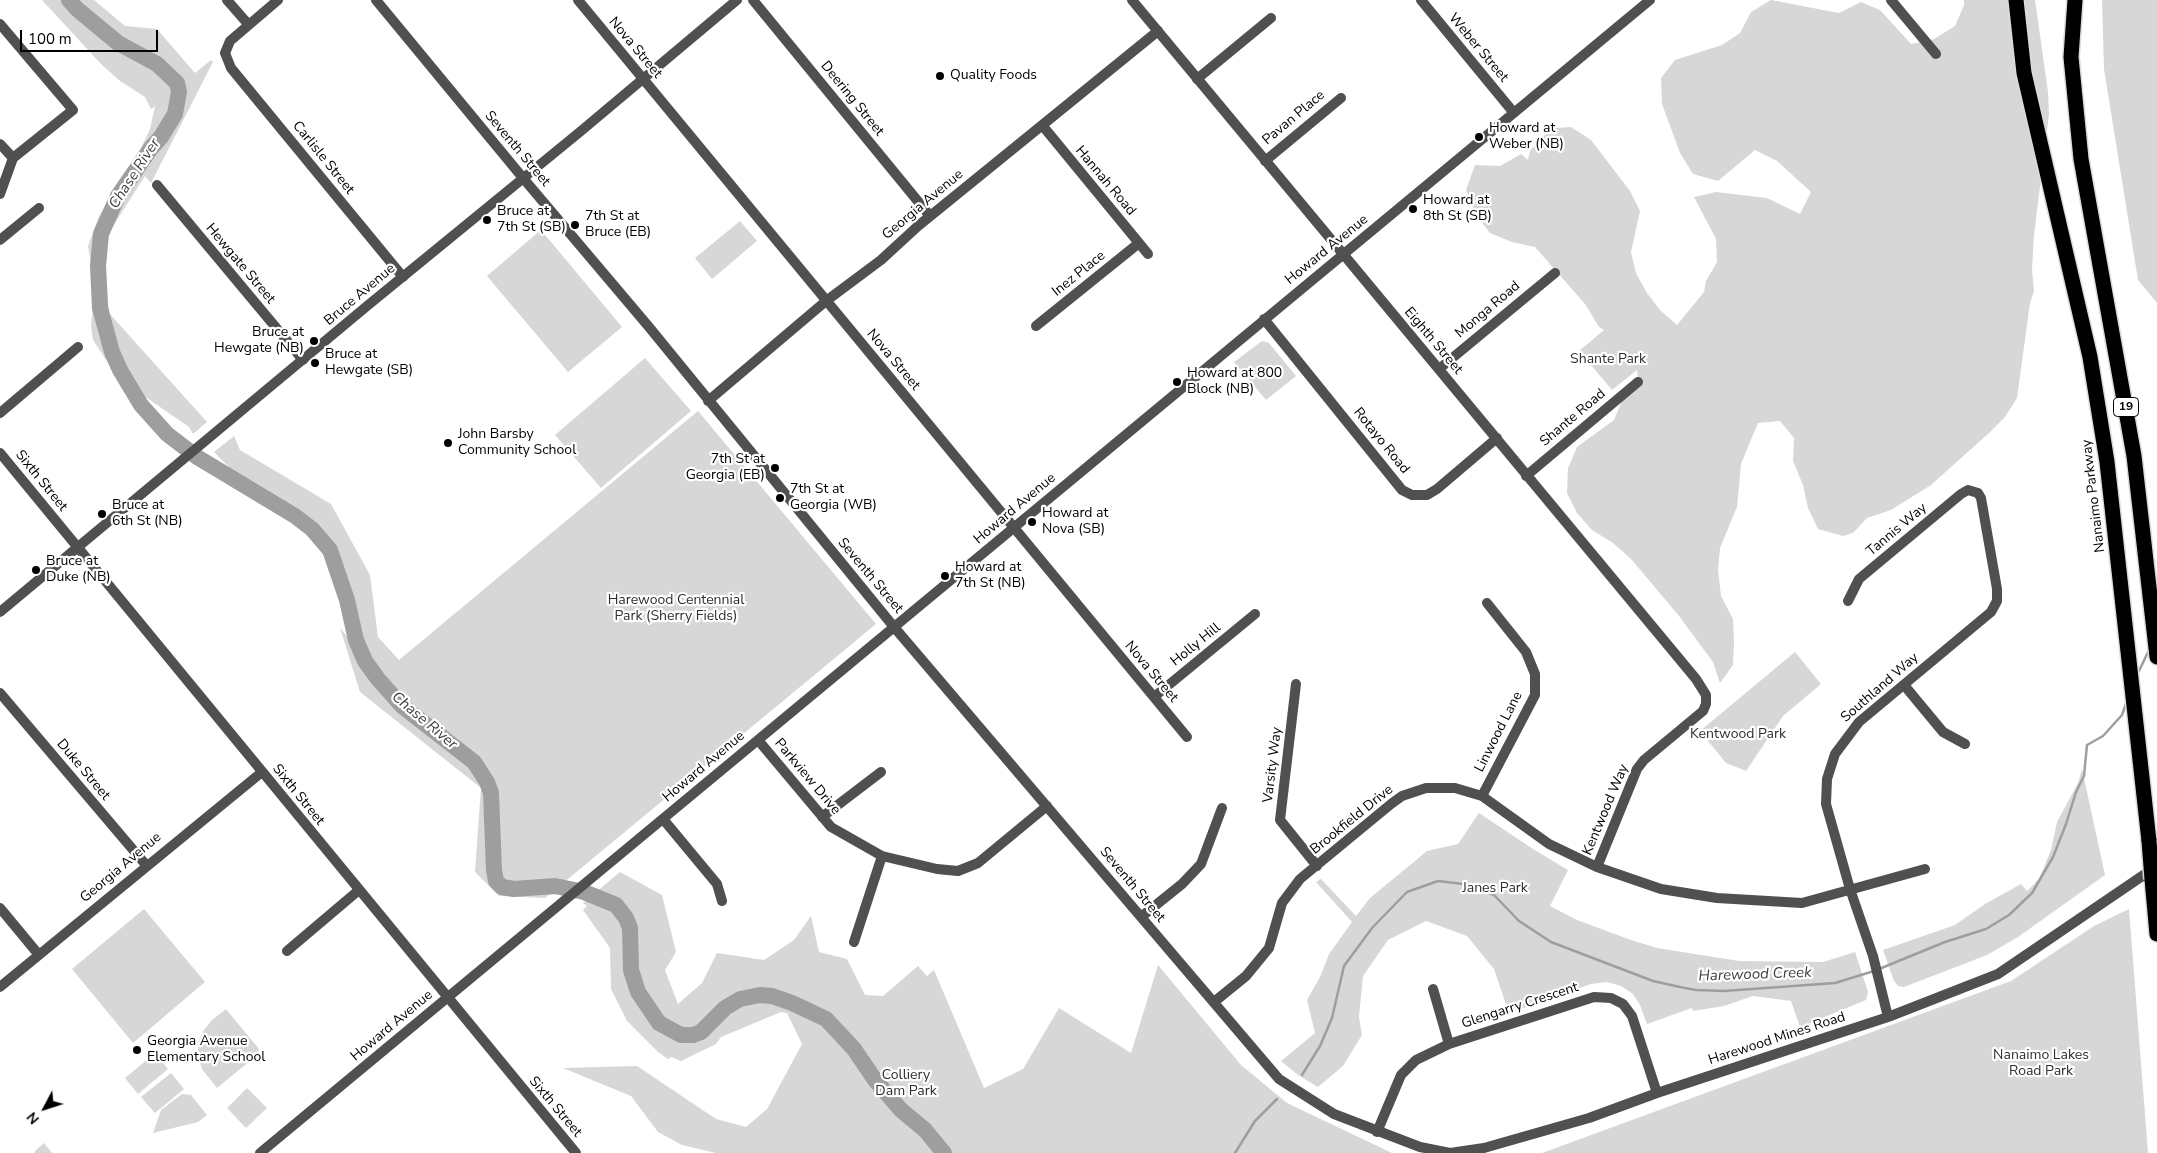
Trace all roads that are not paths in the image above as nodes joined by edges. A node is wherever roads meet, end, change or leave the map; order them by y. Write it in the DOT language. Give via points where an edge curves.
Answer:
graph roads {
  1 [pos="227,0"];
  2 [pos="278,0"];
  3 [pos="376,0"];
  4 [pos="578,0"];
  5 [pos="737,0"];
  6 [pos="753,0"];
  7 [pos="1132,0"];
  8 [pos="1421,0"];
  9 [pos="1650,0"];
  10 [pos="1890,0"];
  11 [pos="2016,0"];
  12 [pos="2075,0"];
  13 [pos="1271,18"];
  14 [pos="0,24"];
  15 [pos="248,24"];
  16 [pos="1158,31"];
  17 [pos="1936,54"];
  18 [pos="642,78"];
  19 [pos="1197,79"];
  20 [pos="1341,98"];
  21 [pos="1514,113"];
  22 [pos="1042,126"];
  23 [pos="0,144"];
  24 [pos="13,158"];
  25 [pos="1265,161"];
  26 [pos="523,178"];
  27 [pos="157,185"];
  28 [pos="0,194"];
  29 [pos="39,208"];
  30 [pos="930,216"];
  31 [pos="0,240"];
  32 [pos="1139,244"];
  33 [pos="1148,254"];
  34 [pos="1344,255"];
  35 [pos="1555,273"];
  36 [pos="403,277"];
  37 [pos="826,301"];
  38 [pos="1264,319"];
  39 [pos="1036,326"];
  40 [pos="78,347"];
  41 [pos="303,360"];
  42 [pos="1439,369"];
  43 [pos="1638,382"];
  44 [pos="708,401"];
  45 [pos="0,413"];
  46 [pos="1497,438"];
  47 [pos="0,453"];
  48 [pos="1526,476"];
  49 [pos="1974,490"];
  50 [pos="1014,528"];
  51 [pos="78,547"];
  52 [pos="1848,601"];
  53 [pos="1487,603"];
  54 [pos="0,612"];
  55 [pos="1255,614"];
  56 [pos="894,627"];
  57 [pos="2157,657"];
  58 [pos="1296,684"];
  59 [pos="1904,685"];
  60 [pos="0,693"];
  61 [pos="1154,697"];
  62 [pos="1706,704"];
  63 [pos="1187,737"];
  64 [pos="758,740"];
  65 [pos="1965,744"];
  66 [pos="262,772"];
  67 [pos="881,772"];
  68 [pos="1482,796"];
  69 [pos="1047,806"];
  70 [pos="1222,808"];
  71 [pos="822,817"];
  72 [pos="663,819"];
  73 [pos="882,856"];
  74 [pos="146,865"];
  75 [pos="1317,866"];
  76 [pos="1597,867"];
  77 [pos="1925,869"];
  78 [pos="2154,873"];
  79 [pos="1850,889"];
  80 [pos="359,890"];
  81 [pos="722,901"];
  82 [pos="0,908"];
  83 [pos="1141,917"];
  84 [pos="2157,934"];
  85 [pos="854,942"];
  86 [pos="287,951"];
  87 [pos="38,955"];
  88 [pos="0,987"];
  89 [pos="1433,989"];
  90 [pos="447,998"];
  91 [pos="1214,1002"];
  92 [pos="1888,1018"];
  93 [pos="1449,1044"];
  94 [pos="1657,1093"];
  95 [pos="1377,1132"];
  96 [pos="260,1153"];
  97 [pos="576,1153"];
  1 -- 15 [label="street"];
  2 -- 15 [label="street"];
  3 -- 26 [label="street, Seventh Street"];
  4 -- 18 [label="street, Nova Street"];
  5 -- 18 [label="street, Bruce Avenue"];
  6 -- 30 [label="street, Deering Street"];
  7 -- 16 [label="street, Eighth Street"];
  8 -- 21 [label="street, Weber Street"];
  9 -- 21 [label="street, Howard Avenue"];
  10 -- 17 [label="street"];
  11 -- 78 [label="highway, Nanaimo Parkway / 19, bridge" via="2024,73 2090,357 2107,462"];
  12 -- 57 [label="highway, 19" via="2071,57 2081,159 2134,456"];
  13 -- 19 [label="street"];
  14 -- 24 [label="street" via="73,110"];
  15 -- 36 [label="street, Carlisle Street" via="230,41 225,53 231,68"];
  16 -- 19 [label="street, Eighth Street"];
  16 -- 22 [label="street, Georgia Avenue"];
  18 -- 26 [label="street, Bruce Avenue"];
  18 -- 37 [label="street, Nova Street"];
  19 -- 25 [label="street, Eighth Street"];
  20 -- 25 [label="street, Pavan Place"];
  21 -- 34 [label="street, Howard Avenue"];
  22 -- 30 [label="street, Georgia Avenue"];
  22 -- 32 [label="street, Hannah Road"];
  23 -- 24 [label="street"];
  24 -- 28 [label="street"];
  25 -- 34 [label="street, Eighth Street"];
  26 -- 36 [label="street, Bruce Avenue"];
  26 -- 44 [label="street, Seventh Street"];
  27 -- 41 [label="street, Hewgate Street"];
  29 -- 31 [label="street"];
  30 -- 37 [label="street, Georgia Avenue" via="881,260"];
  32 -- 33 [label="street, Hannah Road"];
  32 -- 39 [label="street, Inez Place"];
  34 -- 38 [label="street, Howard Avenue"];
  34 -- 42 [label="street, Eighth Street"];
  35 -- 42 [label="street, Monga Road"];
  36 -- 41 [label="street, Bruce Avenue"];
  37 -- 44 [label="street, Georgia Avenue"];
  37 -- 50 [label="street, Nova Street"];
  38 -- 46 [label="street, Rotayo Road" via="1402,490 1420,496 1432,492"];
  38 -- 50 [label="street, Howard Avenue"];
  40 -- 45 [label="street"];
  41 -- 51 [label="street, Bruce Avenue"];
  42 -- 46 [label="street, Eighth Street"];
  43 -- 48 [label="street, Shante Road"];
  44 -- 56 [label="street, Seventh Street"];
  46 -- 48 [label="street, Eighth Street"];
  47 -- 51 [label="street, Sixth Street"];
  48 -- 62 [label="street, Eighth Street" via="1702,687"];
  49 -- 52 [label="street, Tannis Way" via="1961,494 1859,579"];
  49 -- 59 [label="street, Southland Way" via="1982,498 1997,601 1991,612"];
  50 -- 56 [label="street, Howard Avenue"];
  50 -- 61 [label="street, Nova Street"];
  51 -- 54 [label="street, Bruce Avenue"];
  51 -- 66 [label="street, Sixth Street"];
  53 -- 68 [label="street, Linwood Lane" via="1526,652 1535,674 1535,695"];
  55 -- 61 [label="street, Holly Hill"];
  56 -- 64 [label="street, Howard Avenue"];
  56 -- 69 [label="street, Seventh Street"];
  58 -- 75 [label="street, Varsity Way" via="1280,820"];
  59 -- 65 [label="street" via="1943,732"];
  59 -- 79 [label="street, Southland Way" via="1846,736 1835,754 1827,779 1826,804"];
  60 -- 74 [label="street, Duke Street"];
  61 -- 63 [label="street, Nova Street"];
  62 -- 76 [label="street, Kentwood Way" via="1703,711 1637,769"];
  64 -- 71 [label="street, Parkview Drive"];
  64 -- 72 [label="street, Howard Avenue"];
  66 -- 74 [label="street, Georgia Avenue"];
  66 -- 80 [label="street, Sixth Street"];
  67 -- 71 [label="street"];
  68 -- 75 [label="street, Brookfield Drive" via="1455,788 1426,788 1402,796"];
  68 -- 76 [label="street, Brookfield Drive" via="1549,844"];
  69 -- 73 [label="street, Parkview Drive" via="978,863 958,871"];
  69 -- 83 [label="street, Seventh Street"];
  70 -- 83 [label="street" via="1201,864"];
  71 -- 73 [label="street, Parkview Drive" via="831,827"];
  72 -- 81 [label="street" via="717,884"];
  72 -- 90 [label="street, Howard Avenue"];
  73 -- 85 [label="street"];
  74 -- 87 [label="street, Georgia Avenue"];
  75 -- 91 [label="street, Brookfield Drive" via="1300,879 1282,903 1268,948 1246,976"];
  76 -- 79 [label="street, Brookfield Drive" via="1661,889 1717,898 1802,903"];
  77 -- 79 [label="street, Brookfield Drive"];
  78 -- 84 [label="highway, Nanaimo Parkway / 19"];
  78 -- 92 [label="street, Harewood Mines Road" via="1998,974"];
  79 -- 92 [label="street, Southland Way" via="1873,956"];
  80 -- 86 [label="street"];
  80 -- 90 [label="street, Sixth Street"];
  82 -- 87 [label="street"];
  83 -- 91 [label="street, Seventh Street"];
  87 -- 88 [label="street, Georgia Avenue"];
  89 -- 93 [label="street"];
  90 -- 96 [label="street, Howard Avenue"];
  90 -- 97 [label="street, Sixth Street"];
  91 -- 95 [label="street, Seventh Street" via="1279,1079 1334,1114"];
  92 -- 94 [label="street, Harewood Mines Road"];
  93 -- 94 [label="street, Glengarry Crescent" via="1594,997 1611,998 1623,1004 1632,1016"];
  93 -- 95 [label="street, Glengarry Crescent" via="1416,1060 1402,1075"];
  94 -- 95 [label="street, Harewood Mines Road" via="1590,1118 1484,1148 1450,1153 1420,1147"];
}
